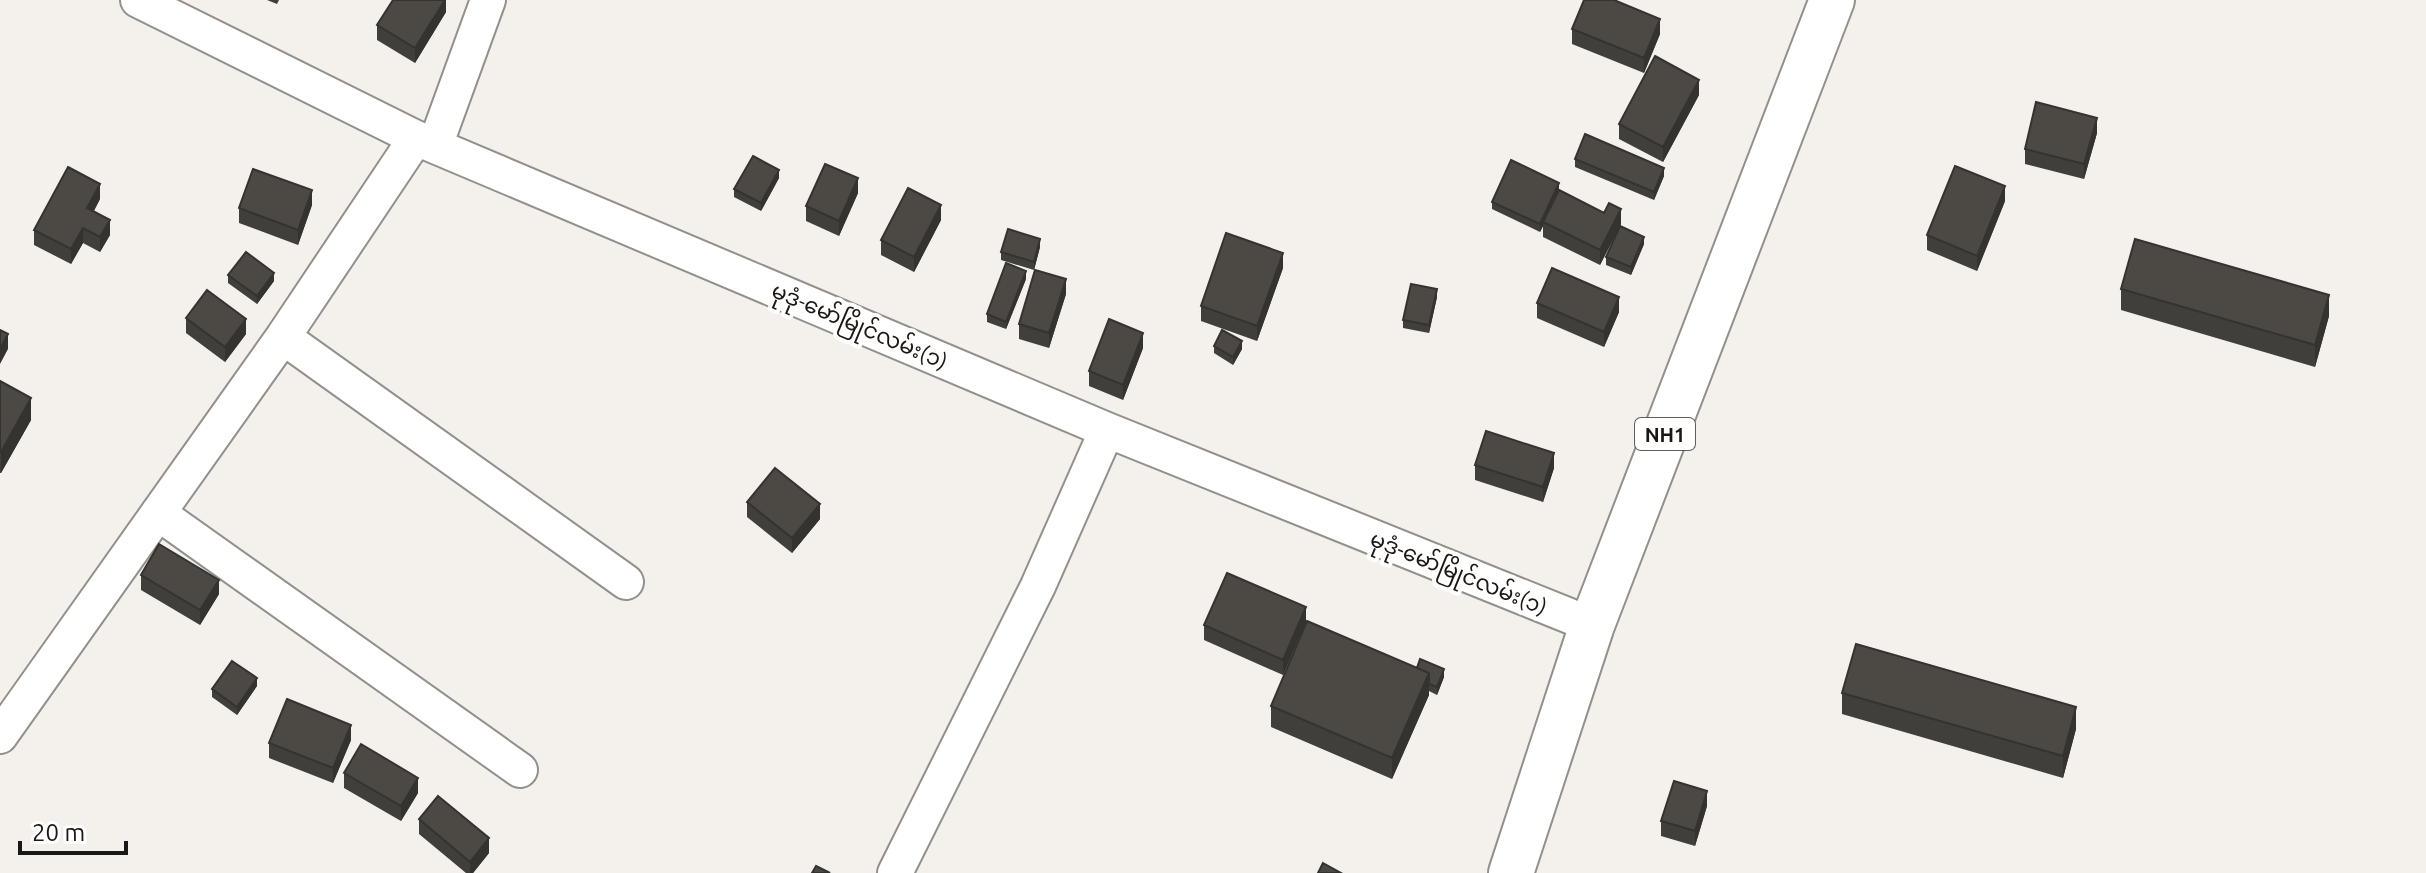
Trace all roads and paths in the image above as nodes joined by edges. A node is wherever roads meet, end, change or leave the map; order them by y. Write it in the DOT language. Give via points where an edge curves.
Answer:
graph roads {
  1 [pos="138,0"];
  2 [pos="488,0"];
  3 [pos="1832,0"];
  4 [pos="425,142"];
  5 [pos="283,337"];
  6 [pos="1107,430"];
  7 [pos="158,513"];
  8 [pos="626,582"];
  9 [pos="1592,625"];
  10 [pos="0,736"];
  11 [pos="520,770"];
  12 [pos="895,873"];
  13 [pos="1511,873"];
  1 -- 4 [label="street, မုဒုံ-မော်မြိုင်လမ်း(၁)"];
  2 -- 4 [label="street"];
  3 -- 9 [label="highway, NH1"];
  4 -- 5 [label="street"];
  4 -- 6 [label="street, မုဒုံ-မော်မြိုင်လမ်း(၁)"];
  5 -- 7 [label="street"];
  5 -- 8 [label="street"];
  6 -- 9 [label="street, မုဒုံ-မော်မြိုင်လမ်း(၁)"];
  6 -- 12 [label="street" via="1038,586"];
  7 -- 10 [label="street"];
  7 -- 11 [label="street"];
  9 -- 13 [label="highway, NH1"];
}
